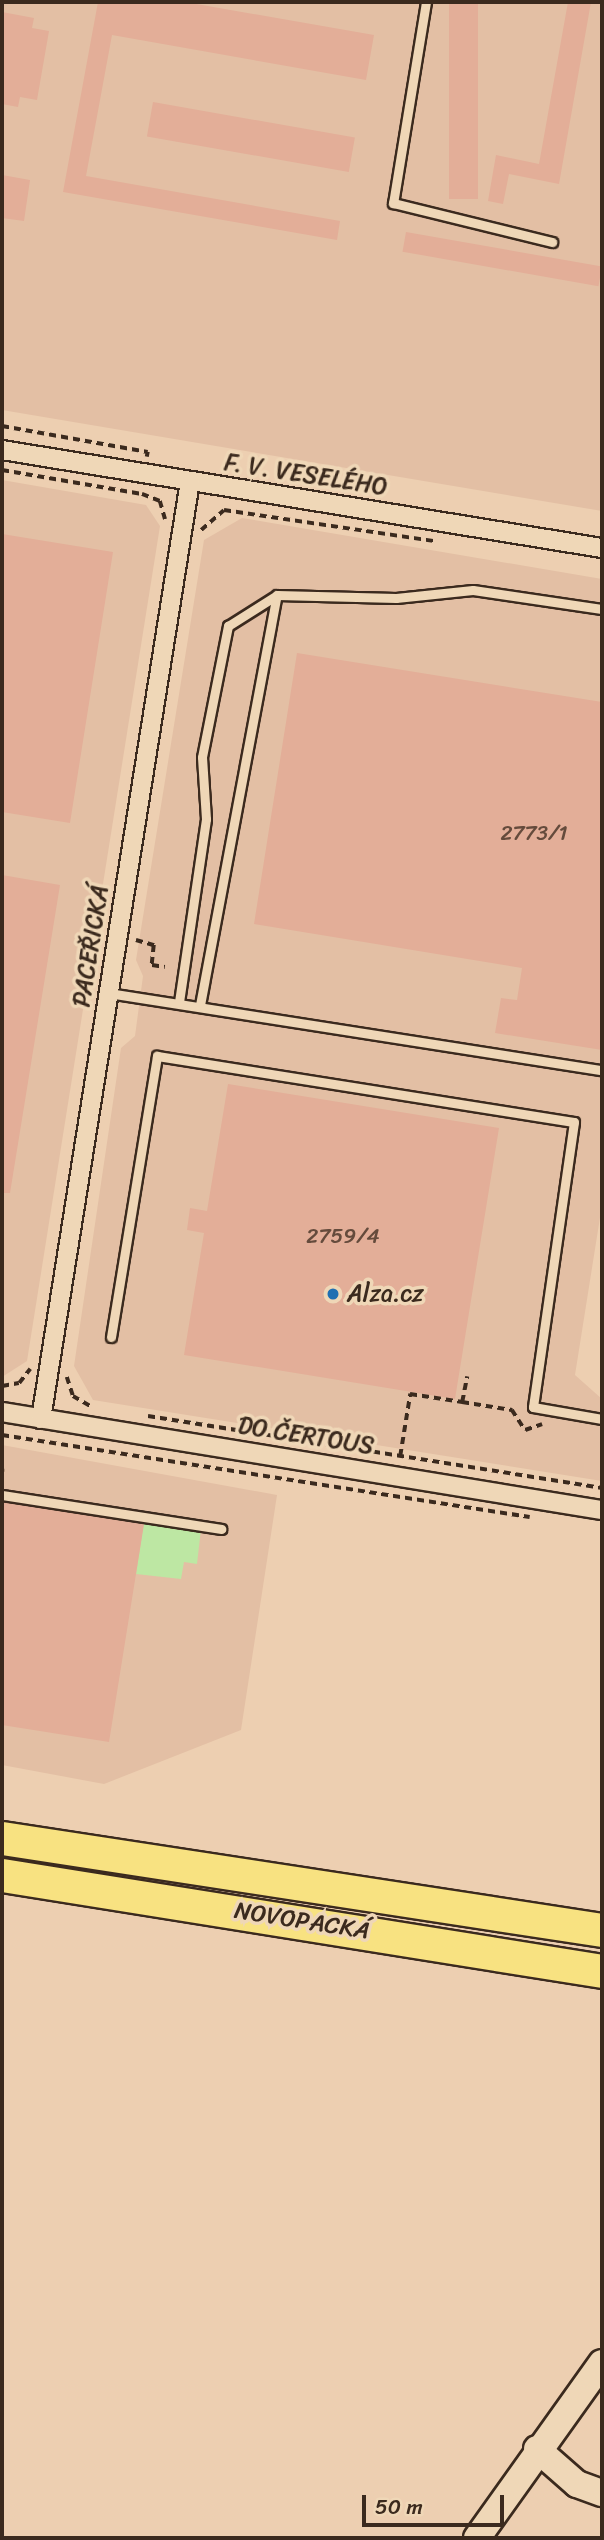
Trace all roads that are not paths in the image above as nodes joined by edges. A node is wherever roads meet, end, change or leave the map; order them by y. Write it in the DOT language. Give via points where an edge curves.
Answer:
graph roads {
  1 [pos="426,2"];
  2 [pos="552,242"];
  3 [pos="2,450"];
  4 [pos="190,481"];
  5 [pos="602,548"];
  6 [pos="277,595"];
  7 [pos="602,609"];
  8 [pos="108,993"];
  9 [pos="179,1002"];
  10 [pos="200,1005"];
  11 [pos="602,1070"];
  12 [pos="111,1337"];
  13 [pos="2,1412"];
  14 [pos="41,1419"];
  15 [pos="602,1419"];
  16 [pos="2,1495"];
  17 [pos="602,1510"];
  18 [pos="221,1529"];
  19 [pos="2,1839"];
  20 [pos="2,1875"];
  21 [pos="602,1930"];
  22 [pos="602,1971"];
  23 [pos="602,2363"];
  24 [pos="537,2449"];
  25 [pos="602,2493"];
  26 [pos="477,2538"];
  1 -- 2 [label="lane" via="393,203"];
  3 -- 4 [label="street, F. V. VESELÉHO"];
  4 -- 5 [label="street, F. V. VESELÉHO"];
  4 -- 8 [label="street, PACEŘICKÁ"];
  6 -- 7 [label="lane" via="396,598 472,590"];
  6 -- 9 [label="lane" via="228,626 202,757 206,820"];
  6 -- 10 [label="lane"];
  8 -- 9 [label="lane"];
  8 -- 14 [label="street, PACEŘICKÁ"];
  9 -- 10 [label="lane"];
  10 -- 11 [label="lane"];
  12 -- 15 [label="lane" via="157,1056 574,1122 533,1407"];
  13 -- 14 [label="street, DO ČERTOUS"];
  14 -- 17 [label="street, DO ČERTOUS"];
  16 -- 18 [label="lane"];
  19 -- 21 [label="highway, NOVOPACKÁ"];
  20 -- 22 [label="highway, NOVOPACKÁ"];
  23 -- 24 [label="street"];
  24 -- 25 [label="street" via="576,2484"];
  24 -- 26 [label="street"];
}
